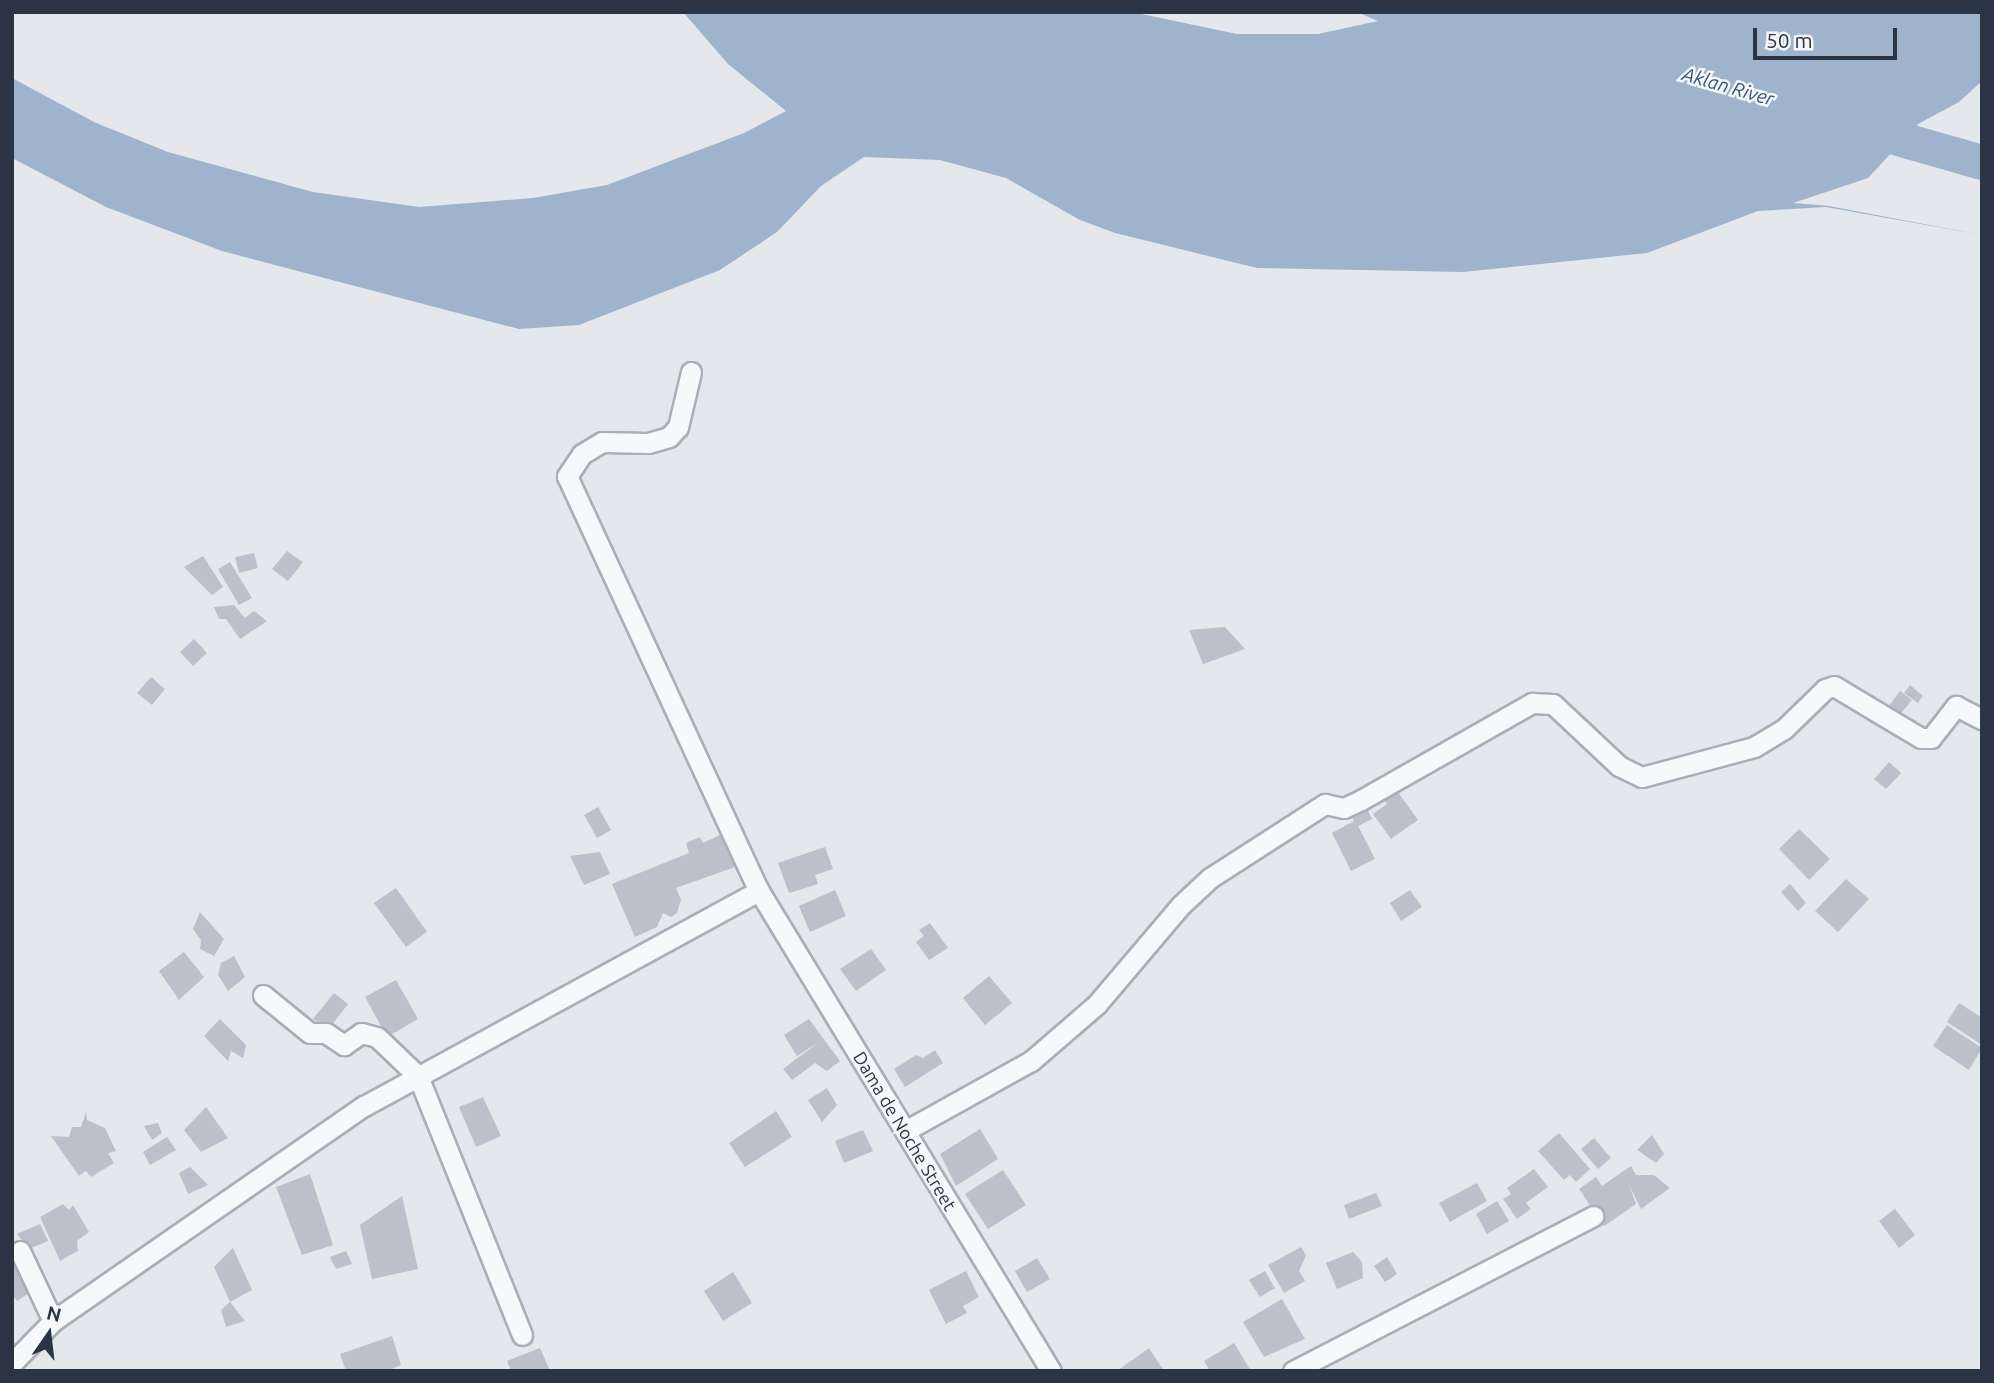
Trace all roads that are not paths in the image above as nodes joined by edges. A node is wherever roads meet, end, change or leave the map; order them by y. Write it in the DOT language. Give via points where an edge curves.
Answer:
graph roads {
  1 [pos="691,372"];
  2 [pos="1982,719"];
  3 [pos="759,891"];
  4 [pos="262,995"];
  5 [pos="418,1076"];
  6 [pos="905,1131"];
  7 [pos="1592,1216"];
  8 [pos="20,1251"];
  9 [pos="53,1321"];
  10 [pos="522,1335"];
  11 [pos="12,1363"];
  12 [pos="1051,1371"];
  13 [pos="1293,1371"];
  1 -- 3 [label="street, Dama de Noche Street" via="678,427 669,437 648,443 602,442 582,454 567,476"];
  2 -- 6 [label="street" via="1956,705 1931,738 1921,738 1834,687 1825,689 1784,729 1754,747 1642,776 1619,766 1553,704 1532,703 1361,800 1344,808 1325,804 1210,878 1097,1004 1031,1061"];
  3 -- 5 [label="street"];
  3 -- 6 [label="street, Dama de Noche Street"];
  4 -- 5 [label="street" via="310,1033 329,1034 344,1045 361,1033 377,1037"];
  5 -- 9 [label="street" via="364,1106"];
  5 -- 10 [label="street"];
  6 -- 12 [label="street, Dama de Noche Street"];
  7 -- 13 [label="street"];
  8 -- 9 [label="street"];
  9 -- 11 [label="street"];
}
